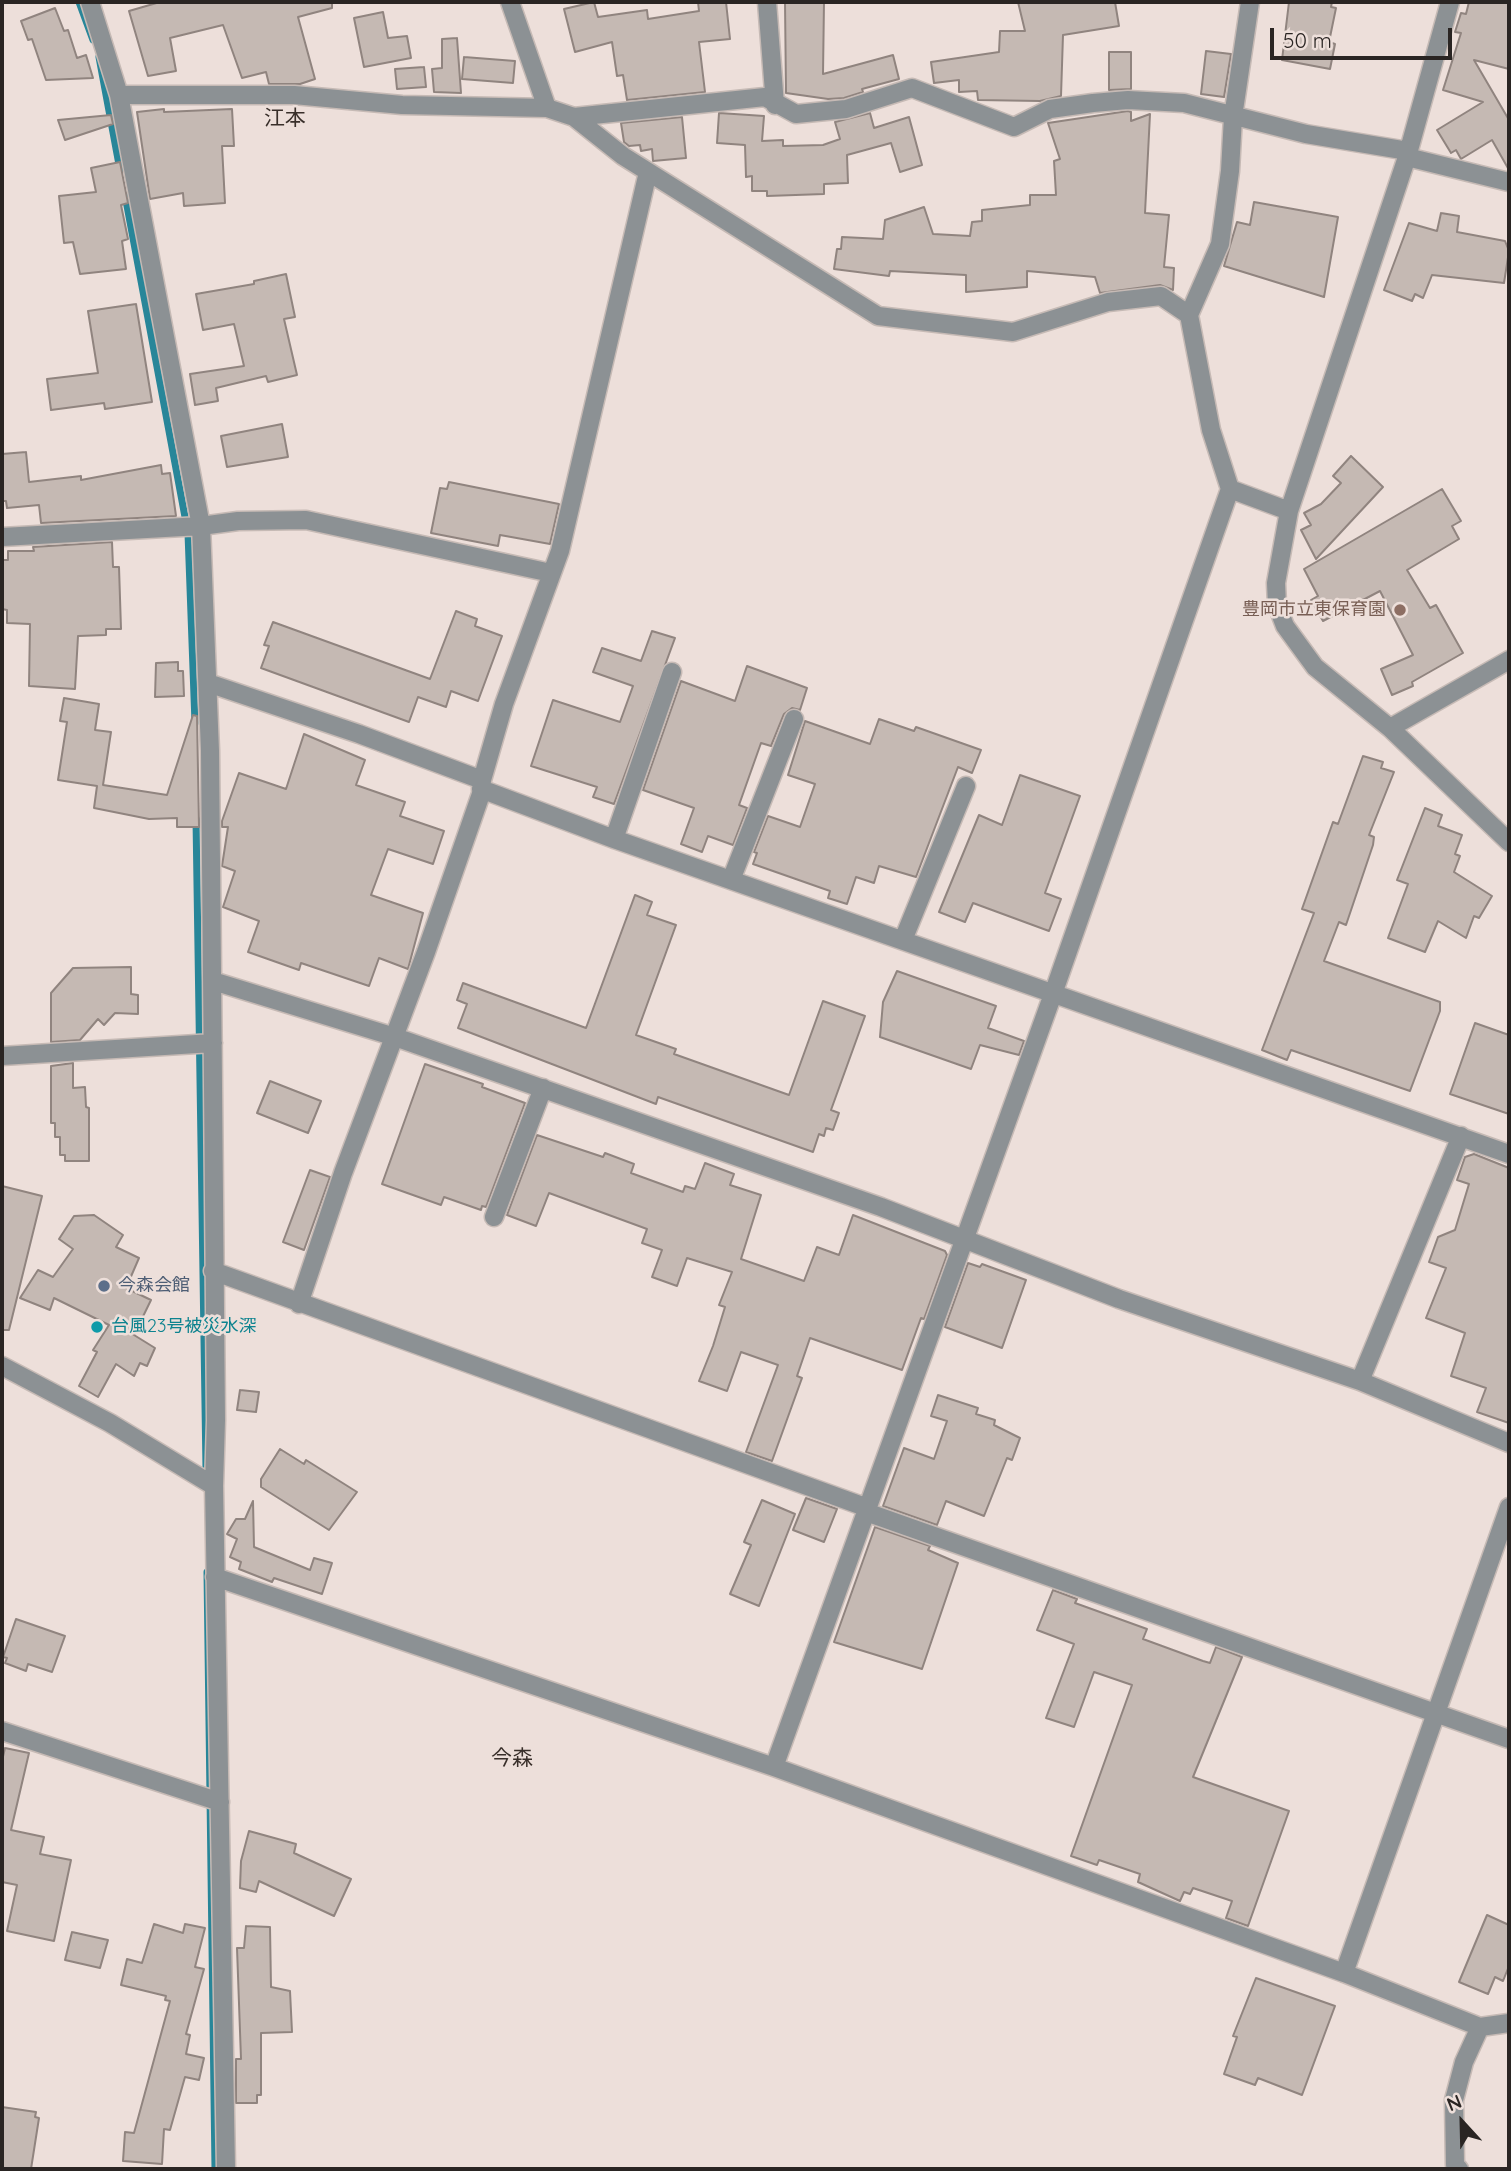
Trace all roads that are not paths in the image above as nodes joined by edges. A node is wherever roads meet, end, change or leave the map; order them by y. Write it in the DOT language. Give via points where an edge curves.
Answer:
graph roads {
  1 [pos="90,2"];
  2 [pos="510,2"];
  3 [pos="767,2"];
  4 [pos="1250,2"];
  5 [pos="1450,2"];
  6 [pos="119,95"];
  7 [pos="775,105"];
  8 [pos="547,108"];
  9 [pos="574,117"];
  10 [pos="1233,117"];
  11 [pos="1408,154"];
  12 [pos="648,172"];
  13 [pos="1509,182"];
  14 [pos="1189,315"];
  15 [pos="1230,489"];
  16 [pos="1289,511"];
  17 [pos="201,526"];
  18 [pos="2,537"];
  19 [pos="551,573"];
  20 [pos="1509,660"];
  21 [pos="672,672"];
  22 [pos="208,683"];
  23 [pos="793,719"];
  24 [pos="1390,729"];
  25 [pos="481,784"];
  26 [pos="966,786"];
  27 [pos="614,839"];
  28 [pos="1509,842"];
  29 [pos="731,880"];
  30 [pos="903,940"];
  31 [pos="213,981"];
  32 [pos="1053,994"];
  33 [pos="395,1037"];
  34 [pos="213,1043"];
  35 [pos="2,1056"];
  36 [pos="543,1088"];
  37 [pos="1461,1136"];
  38 [pos="1509,1154"];
  39 [pos="494,1217"];
  40 [pos="965,1239"];
  41 [pos="214,1271"];
  42 [pos="299,1304"];
  43 [pos="2,1366"];
  44 [pos="1360,1381"];
  45 [pos="1509,1443"];
  46 [pos="214,1486"];
  47 [pos="1509,1507"];
  48 [pos="867,1510"];
  49 [pos="215,1577"];
  50 [pos="1438,1713"];
  51 [pos="2,1731"];
  52 [pos="1509,1739"];
  53 [pos="774,1768"];
  54 [pos="220,1802"];
  55 [pos="1344,1973"];
  56 [pos="1509,2023"];
  57 [pos="1480,2027"];
  58 [pos="226,2169"];
  59 [pos="1459,2169"];
  1 -- 6 [label="street"];
  2 -- 8 [label="street"];
  3 -- 7 [label="street"];
  4 -- 10 [label="street"];
  5 -- 11 [label="street"];
  6 -- 8 [label="street" via="294,95 402,105"];
  6 -- 17 [label="street"];
  7 -- 9 [label="street" via="765,97"];
  7 -- 10 [label="street" via="796,114 846,109 912,88 1014,127 1049,110 1128,100 1184,103"];
  8 -- 9 [label="street"];
  9 -- 12 [label="street"];
  10 -- 11 [label="street"];
  10 -- 14 [label="street" via="1220,244"];
  11 -- 13 [label="street"];
  11 -- 16 [label="street"];
  12 -- 14 [label="street" via="878,316 1013,332 1108,302 1161,296"];
  12 -- 19 [label="street" via="560,551"];
  14 -- 15 [label="street" via="1211,430"];
  15 -- 16 [label="street"];
  15 -- 32 [label="street"];
  16 -- 24 [label="street" via="1276,583 1277,605 1285,626 1315,667"];
  17 -- 18 [label="street"];
  17 -- 19 [label="street" via="306,520"];
  17 -- 22 [label="street"];
  19 -- 25 [label="street"];
  20 -- 24 [label="street"];
  21 -- 27 [label="street"];
  22 -- 25 [label="street" via="359,734"];
  22 -- 31 [label="street"];
  23 -- 29 [label="street"];
  24 -- 28 [label="street"];
  25 -- 27 [label="street"];
  25 -- 33 [label="street"];
  26 -- 30 [label="street"];
  27 -- 29 [label="street"];
  29 -- 30 [label="street"];
  30 -- 32 [label="street"];
  31 -- 33 [label="street"];
  31 -- 34 [label="street"];
  32 -- 37 [label="street"];
  32 -- 40 [label="street"];
  33 -- 36 [label="street"];
  33 -- 42 [label="street"];
  34 -- 35 [label="street"];
  34 -- 41 [label="street"];
  36 -- 39 [label="street"];
  36 -- 40 [label="street"];
  37 -- 38 [label="street"];
  37 -- 44 [label="street"];
  40 -- 44 [label="street" via="1119,1299"];
  40 -- 48 [label="street"];
  41 -- 42 [label="street"];
  41 -- 46 [label="street"];
  42 -- 48 [label="street"];
  43 -- 46 [label="street" via="110,1423"];
  44 -- 45 [label="street"];
  46 -- 49 [label="street"];
  47 -- 50 [label="street"];
  48 -- 50 [label="street"];
  48 -- 53 [label="street"];
  49 -- 53 [label="street"];
  49 -- 54 [label="street"];
  50 -- 52 [label="street"];
  50 -- 55 [label="street"];
  51 -- 54 [label="street"];
  53 -- 55 [label="street"];
  54 -- 58 [label="street"];
  55 -- 57 [label="street"];
  56 -- 57 [label="street"];
  57 -- 59 [label="street" via="1454,2100 1455,2165"];
}
